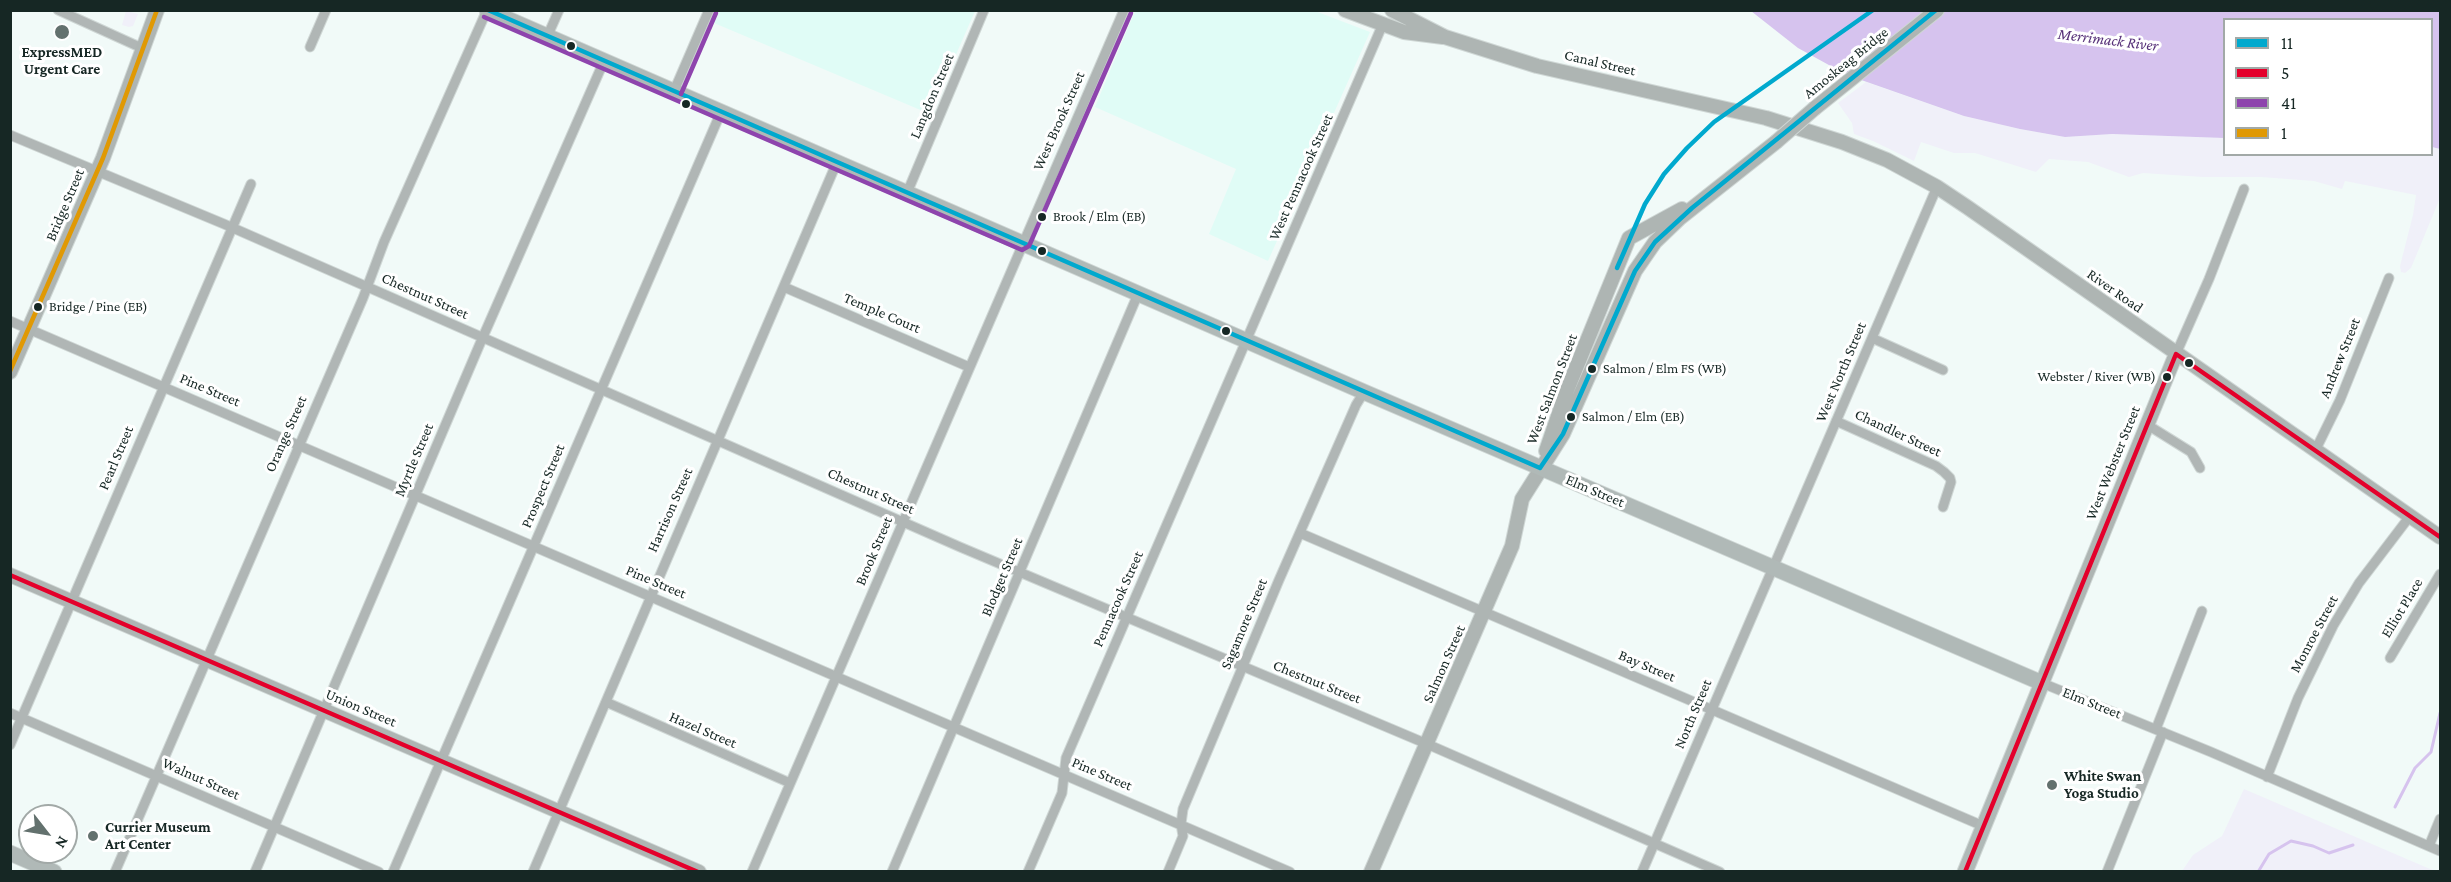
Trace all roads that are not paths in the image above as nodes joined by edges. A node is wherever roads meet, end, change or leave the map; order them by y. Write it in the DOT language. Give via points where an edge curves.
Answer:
graph roads {
  1 [pos="58,10"];
  2 [pos="157,10"];
  3 [pos="166,10"];
  4 [pos="326,10"];
  5 [pos="487,10"];
  6 [pos="559,10"];
  7 [pos="709,10"];
  8 [pos="984,10"];
  9 [pos="1124,10"];
  10 [pos="1345,10"];
  11 [pos="1392,10"];
  12 [pos="1937,10"];
  13 [pos="1383,26"];
  14 [pos="547,37"];
  15 [pos="1445,37"];
  16 [pos="310,47"];
  17 [pos="144,48"];
  18 [pos="604,61"];
  19 [pos="674,91"];
  20 [pos="721,112"];
  21 [pos="1749,114"];
  22 [pos="10,135"];
  23 [pos="1776,142"];
  24 [pos="837,162"];
  25 [pos="97,172"];
  26 [pos="251,184"];
  27 [pos="1937,187"];
  28 [pos="2244,189"];
  29 [pos="907,193"];
  30 [pos="1711,193"];
  31 [pos="233,228"];
  32 [pos="1022,243"];
  33 [pos="2389,278"];
  34 [pos="367,287"];
  35 [pos="784,287"];
  36 [pos="1138,294"];
  37 [pos="10,321"];
  38 [pos="28,329"];
  39 [pos="483,338"];
  40 [pos="1872,338"];
  41 [pos="1247,341"];
  42 [pos="2176,354"];
  43 [pos="969,367"];
  44 [pos="1942,370"];
  45 [pos="10,372"];
  46 [pos="163,386"];
  47 [pos="601,390"];
  48 [pos="1364,392"];
  49 [pos="1836,421"];
  50 [pos="2146,424"];
  51 [pos="718,441"];
  52 [pos="298,444"];
  53 [pos="2316,449"];
  54 [pos="1540,468"];
  55 [pos="2200,468"];
  56 [pos="416,495"];
  57 [pos="1943,507"];
  58 [pos="2410,516"];
  59 [pos="903,522"];
  60 [pos="1300,533"];
  61 [pos="2440,537"];
  62 [pos="534,546"];
  63 [pos="1773,568"];
  64 [pos="1020,572"];
  65 [pos="10,574"];
  66 [pos="2440,574"];
  67 [pos="650,595"];
  68 [pos="72,601"];
  69 [pos="2202,611"];
  70 [pos="1484,613"];
  71 [pos="1126,618"];
  72 [pos="2390,658"];
  73 [pos="206,659"];
  74 [pos="1241,667"];
  75 [pos="836,676"];
  76 [pos="2042,683"];
  77 [pos="606,702"];
  78 [pos="324,710"];
  79 [pos="1712,710"];
  80 [pos="10,713"];
  81 [pos="22,718"];
  82 [pos="954,727"];
  83 [pos="2160,731"];
  84 [pos="1427,744"];
  85 [pos="10,745"];
  86 [pos="441,761"];
  87 [pos="1063,774"];
  88 [pos="155,775"];
  89 [pos="2267,777"];
  90 [pos="790,783"];
  91 [pos="559,811"];
  92 [pos="2440,819"];
  93 [pos="1181,824"];
  94 [pos="1983,826"];
  95 [pos="274,827"];
  96 [pos="1654,843"];
  97 [pos="2429,846"];
  98 [pos="2440,851"];
  99 [pos="10,853"];
  100 [pos="54,872"];
  101 [pos="115,872"];
  102 [pos="255,872"];
  103 [pos="380,872"];
  104 [pos="393,872"];
  105 [pos="533,872"];
  106 [pos="699,872"];
  107 [pos="752,872"];
  108 [pos="892,872"];
  109 [pos="1028,872"];
  110 [pos="1168,872"];
  111 [pos="1290,872"];
  112 [pos="1371,872"];
  113 [pos="1642,872"];
  114 [pos="1720,872"];
  115 [pos="1965,872"];
  116 [pos="2107,872"];
  1 -- 17 [label="street"];
  2 -- 17 [label="street, Bridge Street"];
  3 -- 17 [label="street, Bridge Street"];
  4 -- 16 [label="street"];
  5 -- 14 [label="main road, Elm Street"];
  5 -- 34 [label="street, Orange Street"];
  6 -- 14 [label="street"];
  7 -- 19 [label="street"];
  8 -- 29 [label="street, Langdon Street"];
  9 -- 32 [label="street, West Brook Street"];
  10 -- 13 [label="street, Canal Street"];
  11 -- 15 [label="street, Canal Street"];
  12 -- 23 [label="street, Amoskeag Bridge, bridge"];
  13 -- 15 [label="street, Canal Street"];
  13 -- 41 [label="street, West Pennacook Street"];
  14 -- 18 [label="main road, Elm Street"];
  15 -- 21 [label="street, Canal Street" via="1537,66"];
  17 -- 25 [label="street, Bridge Street"];
  18 -- 19 [label="main road, Elm Street"];
  18 -- 39 [label="street, Myrtle Street"];
  19 -- 20 [label="main road, Elm Street"];
  20 -- 24 [label="main road, Elm Street"];
  20 -- 47 [label="street, Prospect Street"];
  21 -- 27 [label="street, River Road" via="1865,150"];
  22 -- 25 [label="street, Chestnut Street"];
  23 -- 30 [label="street, West Salmon Street"];
  24 -- 29 [label="main road, Elm Street"];
  24 -- 35 [label="street, Harrison Street"];
  25 -- 31 [label="street, Chestnut Street"];
  25 -- 38 [label="street, Bridge Street"];
  26 -- 31 [label="street, Pearl Street"];
  27 -- 40 [label="street, West North Street"];
  27 -- 42 [label="street, River Road"];
  28 -- 42 [label="street, West Webster Street"];
  29 -- 32 [label="main road, Elm Street"];
  30 -- 54 [label="street, West Salmon Street" via="1666,230 1644,257 1563,434"];
  30 -- 54 [label="street, West Salmon Street" via="1629,238"];
  31 -- 34 [label="street, Chestnut Street"];
  31 -- 46 [label="street, Pearl Street"];
  32 -- 36 [label="main road, Elm Street"];
  32 -- 43 [label="street, Brook Street"];
  33 -- 53 [label="street, Andrew Street"];
  34 -- 39 [label="street, Chestnut Street"];
  34 -- 52 [label="street, Orange Street"];
  35 -- 43 [label="street, Temple Court"];
  35 -- 51 [label="street, Harrison Street"];
  36 -- 41 [label="main road, Elm Street"];
  36 -- 64 [label="street, Blodget Street"];
  37 -- 38 [label="street, Pine Street"];
  38 -- 45 [label="street, Bridge Street"];
  38 -- 46 [label="street, Pine Street"];
  39 -- 47 [label="street, Chestnut Street"];
  39 -- 56 [label="street, Myrtle Street"];
  40 -- 44 [label="street"];
  40 -- 49 [label="street, West North Street"];
  41 -- 48 [label="main road, Elm Street"];
  41 -- 71 [label="street, Pennacook Street"];
  42 -- 50 [label="street, West Webster Street"];
  42 -- 53 [label="street, River Road"];
  43 -- 59 [label="street, Brook Street"];
  46 -- 52 [label="street, Pine Street"];
  46 -- 68 [label="street, Pearl Street"];
  47 -- 51 [label="street, Chestnut Street"];
  47 -- 62 [label="street, Prospect Street"];
  48 -- 54 [label="main road, Elm Street"];
  48 -- 60 [label="street, Sagamore Street"];
  49 -- 57 [label="street, Chandler Street" via="1944,472 1951,483"];
  49 -- 63 [label="street, West North Street"];
  50 -- 55 [label="street" via="2191,452"];
  50 -- 76 [label="street, West Webster Street"];
  51 -- 59 [label="street, Chestnut Street"];
  51 -- 67 [label="street, Harrison Street"];
  52 -- 56 [label="street, Pine Street"];
  52 -- 73 [label="street, Orange Street"];
  53 -- 58 [label="street, River Road"];
  54 -- 63 [label="main road, Elm Street"];
  54 -- 70 [label="street, Salmon Street" via="1522,499 1512,546"];
  56 -- 62 [label="street, Pine Street"];
  56 -- 78 [label="street, Myrtle Street"];
  58 -- 61 [label="street, River Road"];
  58 -- 89 [label="street, Monroe Street" via="2359,583 2332,627"];
  59 -- 64 [label="street, Chestnut Street"];
  59 -- 75 [label="street, Brook Street"];
  60 -- 70 [label="street, Bay Street"];
  60 -- 74 [label="street, Sagamore Street"];
  62 -- 67 [label="street, Pine Street"];
  62 -- 86 [label="street, Prospect Street"];
  63 -- 76 [label="main road, Elm Street"];
  63 -- 79 [label="street, North Street"];
  64 -- 71 [label="street, Chestnut Street"];
  64 -- 82 [label="street, Blodget Street"];
  65 -- 68 [label="street, Union Street"];
  66 -- 72 [label="street, Elliot Place"];
  67 -- 75 [label="street, Pine Street"];
  67 -- 77 [label="street, Harrison Street"];
  68 -- 73 [label="street, Union Street"];
  68 -- 81 [label="street, Pearl Street"];
  69 -- 83 [label="street"];
  70 -- 79 [label="street, Bay Street"];
  70 -- 84 [label="street, Salmon Street"];
  71 -- 74 [label="street, Chestnut Street"];
  71 -- 87 [label="street, Pennacook Street" via="1066,758"];
  73 -- 78 [label="street, Union Street"];
  73 -- 88 [label="street, Orange Street"];
  74 -- 84 [label="street, Chestnut Street"];
  74 -- 93 [label="street, Sagamore Street" via="1181,813"];
  75 -- 82 [label="street, Pine Street"];
  75 -- 90 [label="street, Brook Street"];
  76 -- 83 [label="street, Elm Street"];
  76 -- 94 [label="main road"];
  77 -- 90 [label="street, Hazel Street"];
  77 -- 91 [label="street, Harrison Street"];
  78 -- 86 [label="street, Union Street"];
  78 -- 95 [label="street, Myrtle Street"];
  79 -- 94 [label="street, Bay Street"];
  79 -- 96 [label="street, North Street"];
  80 -- 81 [label="street, Walnut Street"];
  81 -- 85 [label="street, Pearl Street"];
  81 -- 88 [label="street, Walnut Street"];
  82 -- 87 [label="street, Pine Street"];
  82 -- 108 [label="street, Blodget Street"];
  83 -- 89 [label="street, Elm Street"];
  83 -- 116 [label="street"];
  84 -- 96 [label="street, Chestnut Street"];
  84 -- 112 [label="street, Salmon Street"];
  86 -- 91 [label="street, Union Street"];
  86 -- 104 [label="street, Prospect Street"];
  87 -- 93 [label="street, Pine Street"];
  87 -- 109 [label="street, Pennacook Street" via="1062,793"];
  88 -- 95 [label="street, Walnut Street"];
  88 -- 101 [label="street, Orange Street"];
  89 -- 97 [label="street, Elm Street"];
  90 -- 107 [label="street, Brook Street"];
  91 -- 105 [label="street, Harrison Street"];
  91 -- 106 [label="street, Union Street"];
  92 -- 97 [label="street"];
  93 -- 110 [label="street, Sagamore Street" via="1183,836"];
  93 -- 111 [label="street, Pine Street"];
  94 -- 115 [label="main road"];
  95 -- 102 [label="street, Myrtle Street"];
  95 -- 103 [label="street, Walnut Street"];
  96 -- 113 [label="street, North Street"];
  96 -- 114 [label="street, Chestnut Street"];
  97 -- 98 [label="street, Elm Street"];
  99 -- 100 [label="main road"];
}
